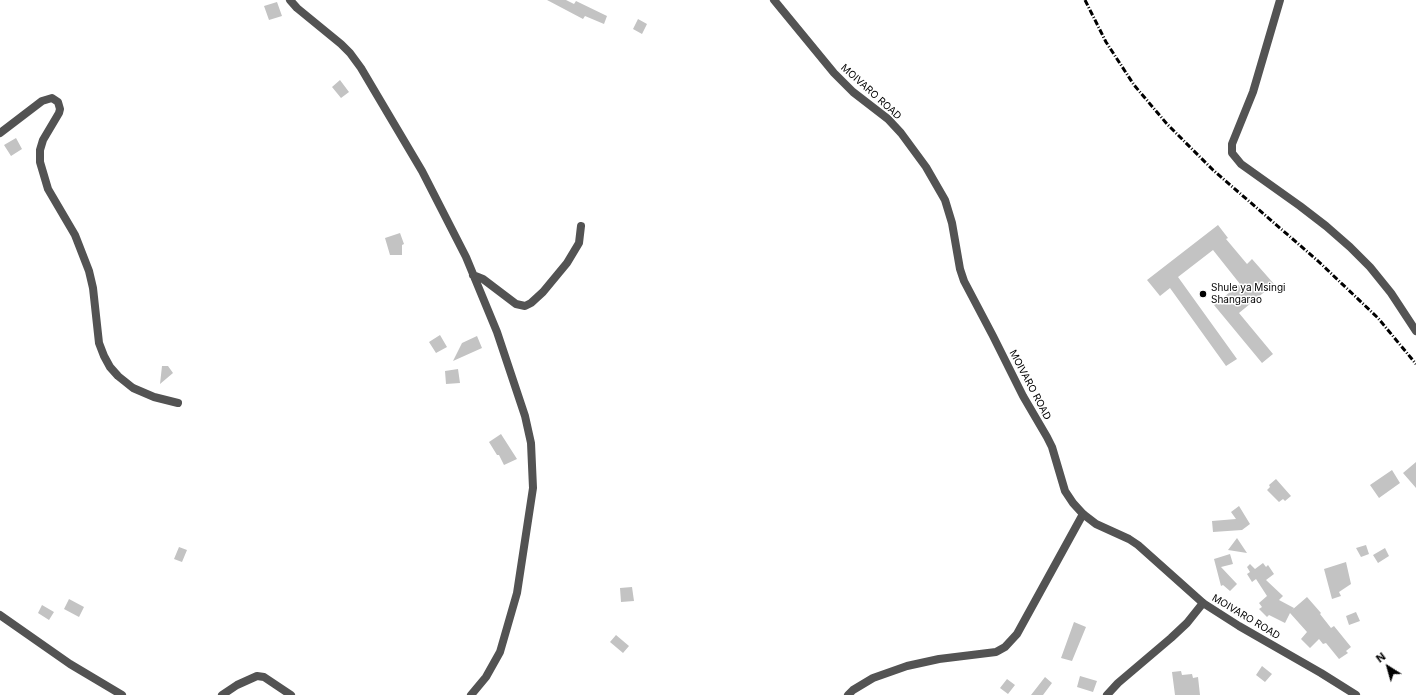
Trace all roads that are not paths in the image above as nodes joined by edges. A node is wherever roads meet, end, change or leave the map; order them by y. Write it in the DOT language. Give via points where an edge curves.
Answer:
graph roads {
  1 [pos="290,0"];
  2 [pos="774,0"];
  3 [pos="1280,0"];
  4 [pos="0,133"];
  5 [pos="581,226"];
  6 [pos="473,275"];
  7 [pos="1416,331"];
  8 [pos="178,403"];
  9 [pos="1083,514"];
  10 [pos="1203,603"];
  11 [pos="0,615"];
  12 [pos="122,695"];
  13 [pos="222,695"];
  14 [pos="291,695"];
  15 [pos="471,695"];
  16 [pos="848,695"];
  17 [pos="1107,695"];
  18 [pos="1356,695"];
  1 -- 6 [label="street" via="311,21 341,44 361,68 422,171"];
  2 -- 9 [label="street, MOIVARO ROAD" via="834,73 901,133 926,167 945,200 964,281 1052,447 1065,491"];
  3 -- 7 [label="street" via="1253,92 1232,144 1232,153 1241,164 1300,206 1350,247 1391,293"];
  4 -- 8 [label="street" via="42,102 52,98 58,102 59,113 43,140 40,162 48,189 74,235 89,271 99,343 104,356 118,376 133,388"];
  5 -- 6 [label="street" via="579,243 567,263 543,292 525,306 516,304 483,279"];
  6 -- 15 [label="street" via="498,332 525,416 533,488 517,593 509,624 500,652 486,677"];
  9 -- 10 [label="street, MOIVARO ROAD" via="1099,526 1138,545"];
  9 -- 16 [label="street" via="1018,634 1006,647 996,652 907,666 873,678"];
  10 -- 17 [label="street" via="1187,623"];
  10 -- 18 [label="street, MOIVARO ROAD"];
  11 -- 12 [label="street" via="70,664"];
  13 -- 14 [label="street" via="257,676 264,677"];
}
